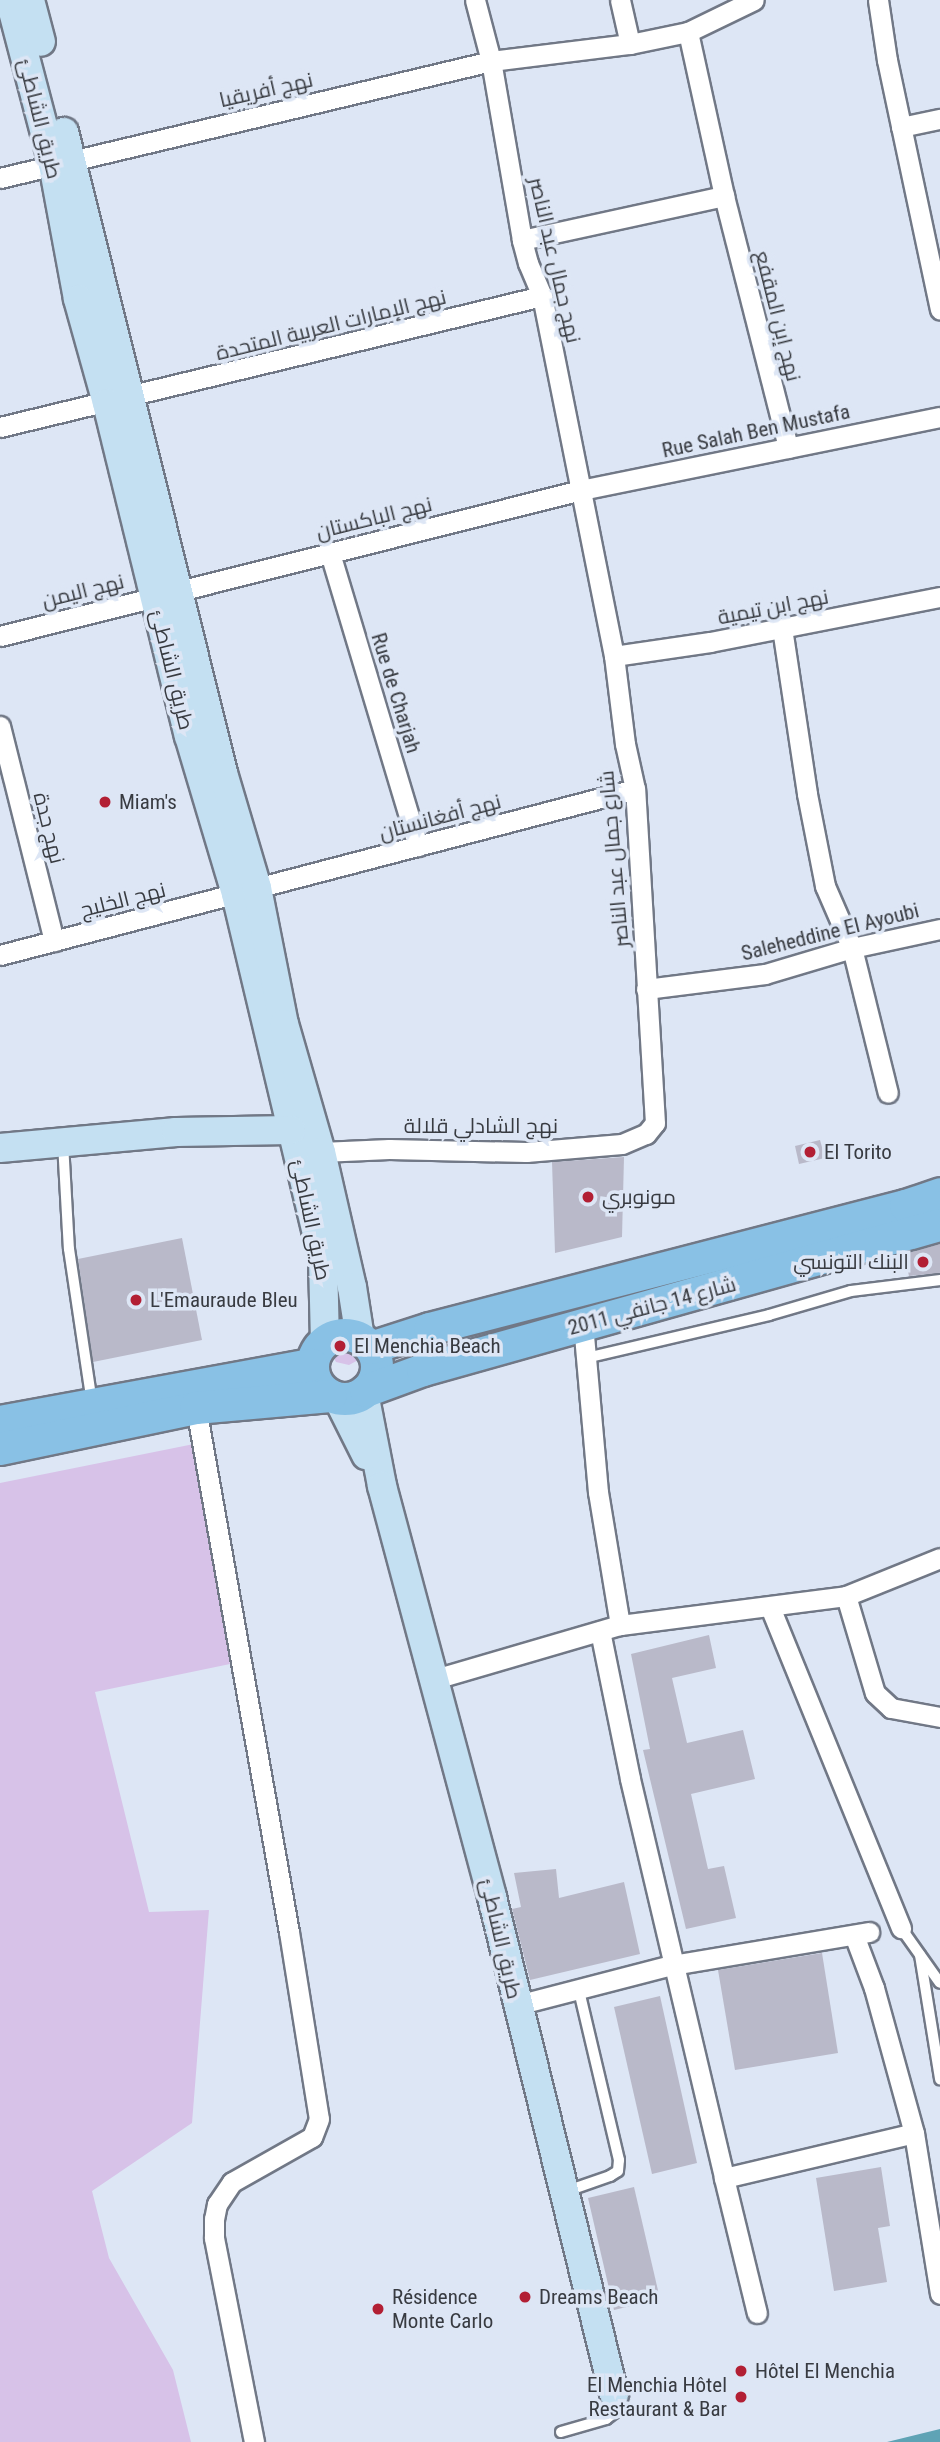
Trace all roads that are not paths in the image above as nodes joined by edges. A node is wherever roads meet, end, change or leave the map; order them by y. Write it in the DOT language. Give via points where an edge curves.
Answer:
graph roads {
  1 [pos="10,0"];
  2 [pos="30,0"];
  3 [pos="475,0"];
  4 [pos="620,0"];
  5 [pos="754,0"];
  6 [pos="878,0"];
  7 [pos="688,32"];
  8 [pos="630,44"];
  9 [pos="491,61"];
  10 [pos="940,119"];
  11 [pos="901,127"];
  12 [pos="62,162"];
  13 [pos="0,178"];
  14 [pos="724,196"];
  15 [pos="522,240"];
  16 [pos="542,296"];
  17 [pos="940,309"];
  18 [pos="119,400"];
  19 [pos="940,417"];
  20 [pos="0,427"];
  21 [pos="788,448"];
  22 [pos="581,490"];
  23 [pos="330,553"];
  24 [pos="165,594"];
  25 [pos="940,597"];
  26 [pos="782,628"];
  27 [pos="0,636"];
  28 [pos="614,656"];
  29 [pos="0,726"];
  30 [pos="635,789"];
  31 [pos="418,846"];
  32 [pos="246,891"];
  33 [pos="940,929"];
  34 [pos="54,941"];
  35 [pos="852,948"];
  36 [pos="0,955"];
  37 [pos="646,989"];
  38 [pos="888,1093"];
  39 [pos="291,1130"];
  40 [pos="640,1137"];
  41 [pos="63,1140"];
  42 [pos="0,1148"];
  43 [pos="321,1152"];
  44 [pos="940,1194"];
  45 [pos="940,1225"];
  46 [pos="940,1280"];
  47 [pos="583,1324"];
  48 [pos="366,1343"];
  49 [pos="318,1353"];
  50 [pos="586,1359"];
  51 [pos="349,1395"];
  52 [pos="92,1403"];
  53 [pos="196,1408"];
  54 [pos="0,1422"];
  55 [pos="0,1449"];
  56 [pos="940,1558"];
  57 [pos="846,1596"];
  58 [pos="770,1607"];
  59 [pos="620,1625"];
  60 [pos="600,1631"];
  61 [pos="435,1679"];
  62 [pos="940,1717"];
  63 [pos="901,1928"];
  64 [pos="920,1955"];
  65 [pos="672,1965"];
  66 [pos="940,1983"];
  67 [pos="579,1991"];
  68 [pos="517,2005"];
  69 [pos="940,2079"];
  70 [pos="914,2133"];
  71 [pos="724,2178"];
  72 [pos="567,2191"];
  73 [pos="940,2294"];
  74 [pos="757,2313"];
  75 [pos="614,2394"];
  76 [pos="561,2432"];
  77 [pos="254,2442"];
  1 -- 12 [label="street, طريق الشاطئ"];
  2 -- 12 [label="street, طريق الشاطئ"];
  3 -- 9 [label="street, نهج جمال عبد الناصر"];
  4 -- 8 [label="street"];
  5 -- 7 [label="street, نهج أفريقيا"];
  6 -- 11 [label="street"];
  7 -- 8 [label="street, نهج أفريقيا"];
  7 -- 14 [label="street, نهج إبن المقفع"];
  8 -- 9 [label="street, نهج أفريقيا"];
  9 -- 12 [label="street, نهج أفريقيا"];
  9 -- 15 [label="street, نهج جمال عبد الناصر"];
  10 -- 11 [label="street"];
  11 -- 17 [label="street"];
  12 -- 13 [label="street, نهج أفريقيا"];
  12 -- 18 [label="street, طريق الشاطئ"];
  14 -- 15 [label="street"];
  14 -- 21 [label="street, نهج إبن المقفع"];
  15 -- 16 [label="street, نهج جمال عبد الناصر"];
  16 -- 18 [label="street, نهج الإمارات العربية المتحدة"];
  16 -- 22 [label="street, نهج جمال عبد الناصر"];
  18 -- 20 [label="street, نهج الإمارات العربية المتحدة"];
  18 -- 24 [label="street, طريق الشاطئ"];
  19 -- 21 [label="street, Rue Salah Ben Mustafa"];
  21 -- 22 [label="street, Rue Salah Ben Mustafa"];
  22 -- 23 [label="street, نهج الباكستان"];
  22 -- 28 [label="street, شارع جمال عبد الناصر"];
  23 -- 24 [label="street, نهج الباكستان"];
  23 -- 31 [label="street, Rue de Charjah"];
  24 -- 27 [label="street, نهج اليمن"];
  24 -- 32 [label="street, طريق الشاطئ" via="222,773"];
  25 -- 26 [label="street, نهج ابن تيمية"];
  26 -- 28 [label="street, نهج ابن تيمية"];
  26 -- 35 [label="street" via="825,886"];
  28 -- 30 [label="street, شارع جمال عبد الناصر"];
  29 -- 34 [label="street, نهج جدة"];
  30 -- 31 [label="street, نهج أفغانستان"];
  30 -- 37 [label="street, شارع جمال عبد الناصر"];
  31 -- 32 [label="street, نهج أفغانستان"];
  32 -- 34 [label="street, نهج الخليج"];
  32 -- 39 [label="street, طريق الشاطئ"];
  32 -- 43 [label="street, طريق الشاطئ"];
  33 -- 35 [label="street, Saleheddine El Ayoubi"];
  34 -- 36 [label="street, نهج الخليج"];
  35 -- 37 [label="street, Saleheddine El Ayoubi" via="765,974"];
  35 -- 38 [label="street"];
  37 -- 40 [label="street, شارع جمال عبد الناصر" via="655,1122"];
  39 -- 41 [label="street"];
  39 -- 49 [label="street, طريق الشاطئ" via="323,1260"];
  40 -- 43 [label="street, نهج الشادلي قلالة" via="622,1144 526,1152"];
  41 -- 42 [label="street"];
  41 -- 52 [label="lane" via="69,1249"];
  43 -- 48 [label="street, طريق الشاطئ"];
  44 -- 48 [label="main road, شارع 14 جانفي 2011"];
  45 -- 47 [label="main road, شارع 14 جانفي 2011"];
  46 -- 50 [label="lane" via="851,1291"];
  47 -- 50 [label="street"];
  47 -- 51 [label="main road, شارع 14 جانفي 2011"];
  48 -- 49 [label="main road" via="349,1335"];
  48 -- 51 [label="main road" via="377,1366 373,1384"];
  49 -- 51 [label="main road" via="320,1388"];
  49 -- 52 [label="main road"];
  50 -- 59 [label="street" via="598,1492"];
  51 -- 53 [label="main road, شارع 14 جانفي 2011"];
  51 -- 61 [label="street, طريق الشاطئ" via="382,1486"];
  52 -- 54 [label="main road"];
  53 -- 55 [label="main road, شارع 14 جانفي 2011"];
  53 -- 77 [label="street" via="319,2119 312,2137 232,2182 217,2204 214,2238"];
  56 -- 57 [label="street"];
  57 -- 58 [label="street"];
  57 -- 62 [label="street" via="875,1693 891,1708"];
  58 -- 59 [label="street"];
  58 -- 63 [label="street"];
  59 -- 60 [label="street"];
  60 -- 61 [label="street"];
  60 -- 65 [label="street"];
  61 -- 68 [label="street, طريق الشاطئ"];
  63 -- 64 [label="lane"];
  64 -- 66 [label="lane"];
  64 -- 69 [label="lane"];
  65 -- 67 [label="street"];
  65 -- 70 [label="street" via="861,1934"];
  65 -- 71 [label="street"];
  67 -- 68 [label="street"];
  67 -- 72 [label="lane" via="619,2161 618,2171 610,2176"];
  68 -- 72 [label="street, طريق الشاطئ"];
  70 -- 71 [label="street"];
  70 -- 73 [label="street"];
  71 -- 74 [label="street"];
  72 -- 75 [label="street, طريق الشاطئ"];
  75 -- 76 [label="lane" via="614,2413 606,2420"];
}
